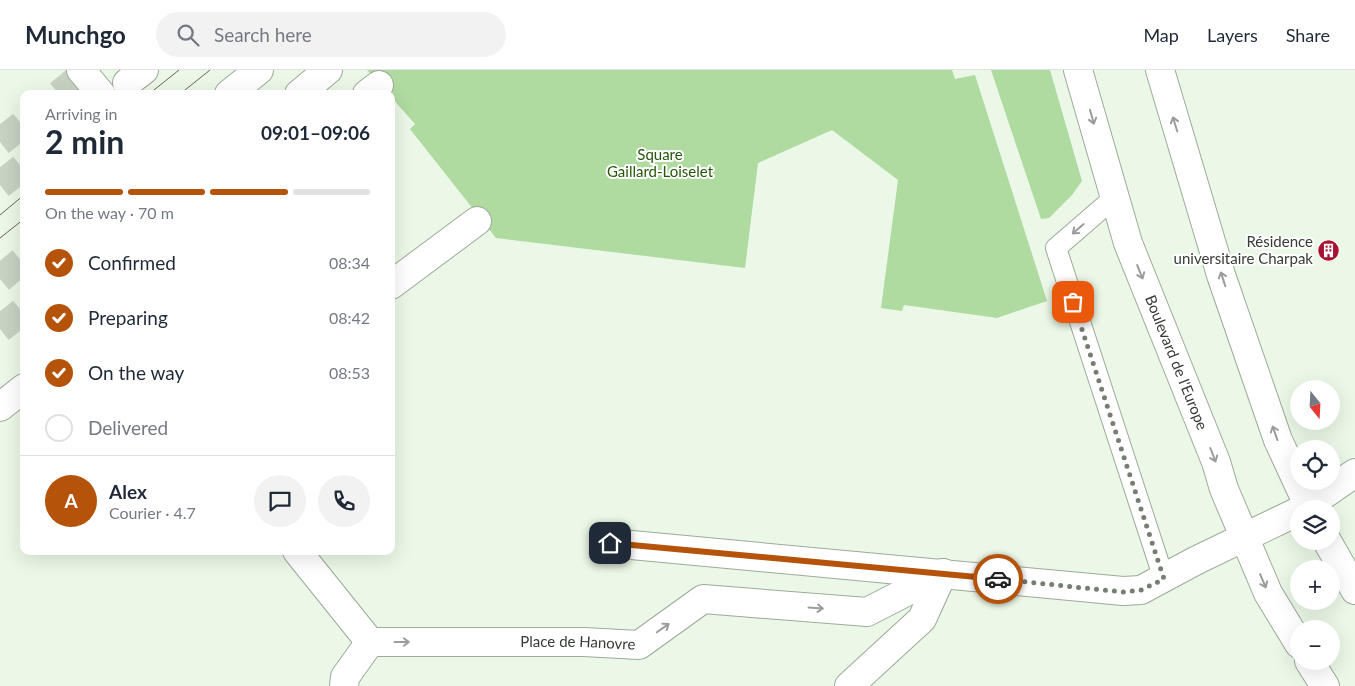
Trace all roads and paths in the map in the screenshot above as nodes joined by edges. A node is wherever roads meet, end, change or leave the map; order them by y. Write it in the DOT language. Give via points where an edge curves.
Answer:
graph roads {
  1 [pos="81,70"];
  2 [pos="328,70"];
  3 [pos="1078,70"];
  4 [pos="1160,70"];
  5 [pos="258,71"];
  6 [pos="98,90"];
  7 [pos="235,90"];
  8 [pos="304,90"];
  9 [pos="1114,197"];
  10 [pos="477,221"];
  11 [pos="395,282"];
  12 [pos="20,391"];
  13 [pos="0,407"];
  14 [pos="1355,473"];
  15 [pos="1301,500"];
  16 [pos="1318,500"];
  17 [pos="1290,516"];
  18 [pos="1244,536"];
  19 [pos="610,543"];
  20 [pos="1332,550"];
  21 [pos="300,555"];
  22 [pos="943,573"];
  23 [pos="1164,579"];
  24 [pos="1355,590"];
  25 [pos="1290,629"];
  26 [pos="370,642"];
  27 [pos="1315,670"];
  28 [pos="344,686"];
  29 [pos="849,686"];
  30 [pos="1325,686"];
  1 -- 6 [label="street"];
  2 -- 8 [label="street"];
  3 -- 9 [label="street, Boulevard de l'Europe, one-way"];
  15 -- 4 [label="street, one-way" via="1221,274"];
  5 -- 7 [label="street"];
  9 -- 18 [label="street, Boulevard de l'Europe, one-way" via="1128,243"];
  9 -- 23 [label="lane, one-way" via="1056,248"];
  10 -- 11 [label="street"];
  12 -- 13 [label="street"];
  14 -- 16 [label="street"];
  17 -- 18 [label="street"];
  18 -- 23 [label="street"];
  18 -- 25 [label="street, Boulevard de l'Europe, one-way" via="1268,593"];
  19 -- 22 [label="street"];
  20 -- 24 [label="street"];
  21 -- 26 [label="street"];
  22 -- 23 [label="street" via="1123,592 1141,590"];
  26 -- 22 [label="street, Place de Hanovre, one-way" via="639,645 703,599 868,612"];
  22 -- 29 [label="street" via="922,619"];
  26 -- 28 [label="street" via="345,677"];
  27 -- 30 [label="street"];
}
